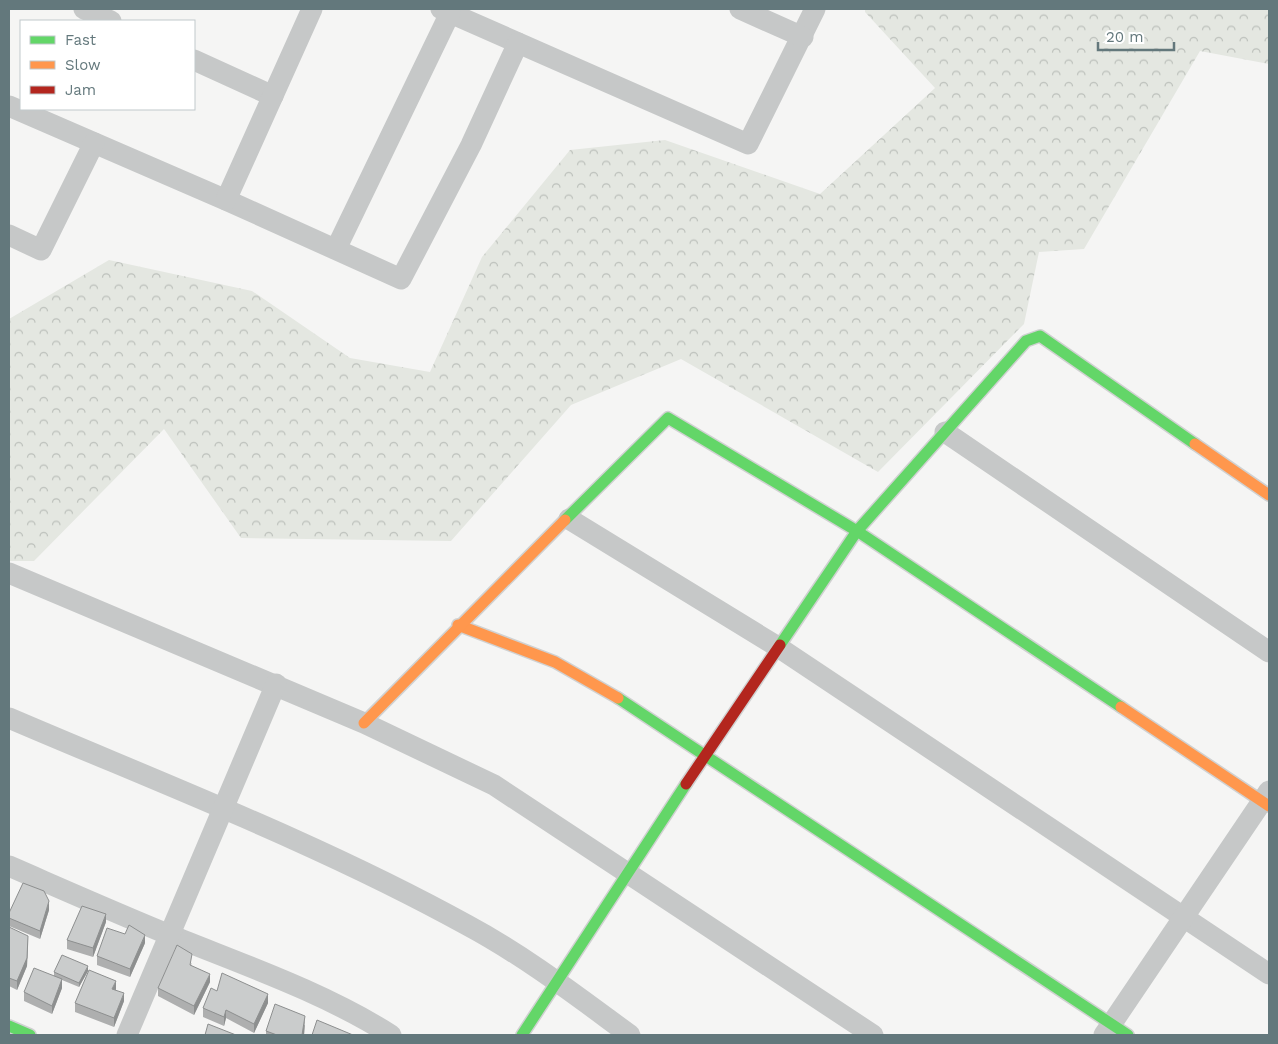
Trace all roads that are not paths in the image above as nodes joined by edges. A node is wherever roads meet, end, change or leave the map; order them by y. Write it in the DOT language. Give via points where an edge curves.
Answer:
graph roads {
  1 [pos="84,9"];
  2 [pos="312,9"];
  3 [pos="740,9"];
  4 [pos="815,9"];
  5 [pos="446,11"];
  6 [pos="109,20"];
  7 [pos="803,37"];
  8 [pos="518,43"];
  9 [pos="195,60"];
  10 [pos="273,96"];
  11 [pos="9,106"];
  12 [pos="94,143"];
  13 [pos="226,200"];
  14 [pos="9,235"];
  15 [pos="336,249"];
  16 [pos="945,432"];
  17 [pos="1269,495"];
  18 [pos="569,518"];
  19 [pos="857,531"];
  20 [pos="9,573"];
  21 [pos="458,625"];
  22 [pos="778,648"];
  23 [pos="1269,652"];
  24 [pos="276,684"];
  25 [pos="9,718"];
  26 [pos="364,723"];
  27 [pos="704,756"];
  28 [pos="1267,800"];
  29 [pos="223,810"];
  30 [pos="9,866"];
  31 [pos="628,872"];
  32 [pos="1184,917"];
  33 [pos="170,935"];
  34 [pos="1269,974"];
  35 [pos="557,982"];
  36 [pos="9,1026"];
  37 [pos="1114,1031"];
  38 [pos="30,1035"];
  39 [pos="127,1035"];
  40 [pos="391,1035"];
  41 [pos="522,1035"];
  42 [pos="630,1035"];
  43 [pos="874,1035"];
  1 -- 6 [label="street"];
  2 -- 10 [label="street"];
  3 -- 7 [label="street"];
  4 -- 7 [label="street"];
  5 -- 8 [label="street"];
  5 -- 15 [label="street"];
  7 -- 8 [label="street" via="748,144"];
  8 -- 15 [label="street" via="471,145 401,279"];
  9 -- 10 [label="street"];
  10 -- 13 [label="street"];
  11 -- 12 [label="street"];
  12 -- 13 [label="street"];
  12 -- 14 [label="street" via="41,250"];
  13 -- 15 [label="street"];
  16 -- 17 [label="street" via="1026,341 1040,336"];
  16 -- 19 [label="street"];
  16 -- 23 [label="street"];
  18 -- 19 [label="street" via="668,418"];
  18 -- 21 [label="street"];
  18 -- 22 [label="street"];
  19 -- 22 [label="street"];
  19 -- 28 [label="street"];
  20 -- 24 [label="street"];
  21 -- 26 [label="street"];
  21 -- 27 [label="street" via="555,662 635,708"];
  22 -- 27 [label="street"];
  22 -- 32 [label="street"];
  24 -- 26 [label="street"];
  24 -- 29 [label="street"];
  25 -- 29 [label="street"];
  26 -- 31 [label="street" via="494,786"];
  27 -- 31 [label="street"];
  27 -- 37 [label="street"];
  28 -- 32 [label="street"];
  29 -- 33 [label="street"];
  29 -- 35 [label="street" via="335,858 469,926"];
  30 -- 33 [label="street"];
  31 -- 35 [label="street"];
  31 -- 43 [label="street"];
  32 -- 34 [label="street"];
  32 -- 37 [label="street"];
  33 -- 39 [label="street"];
  33 -- 40 [label="street" via="253,967"];
  35 -- 41 [label="street"];
  35 -- 42 [label="street"];
  36 -- 38 [label="street"];
}
